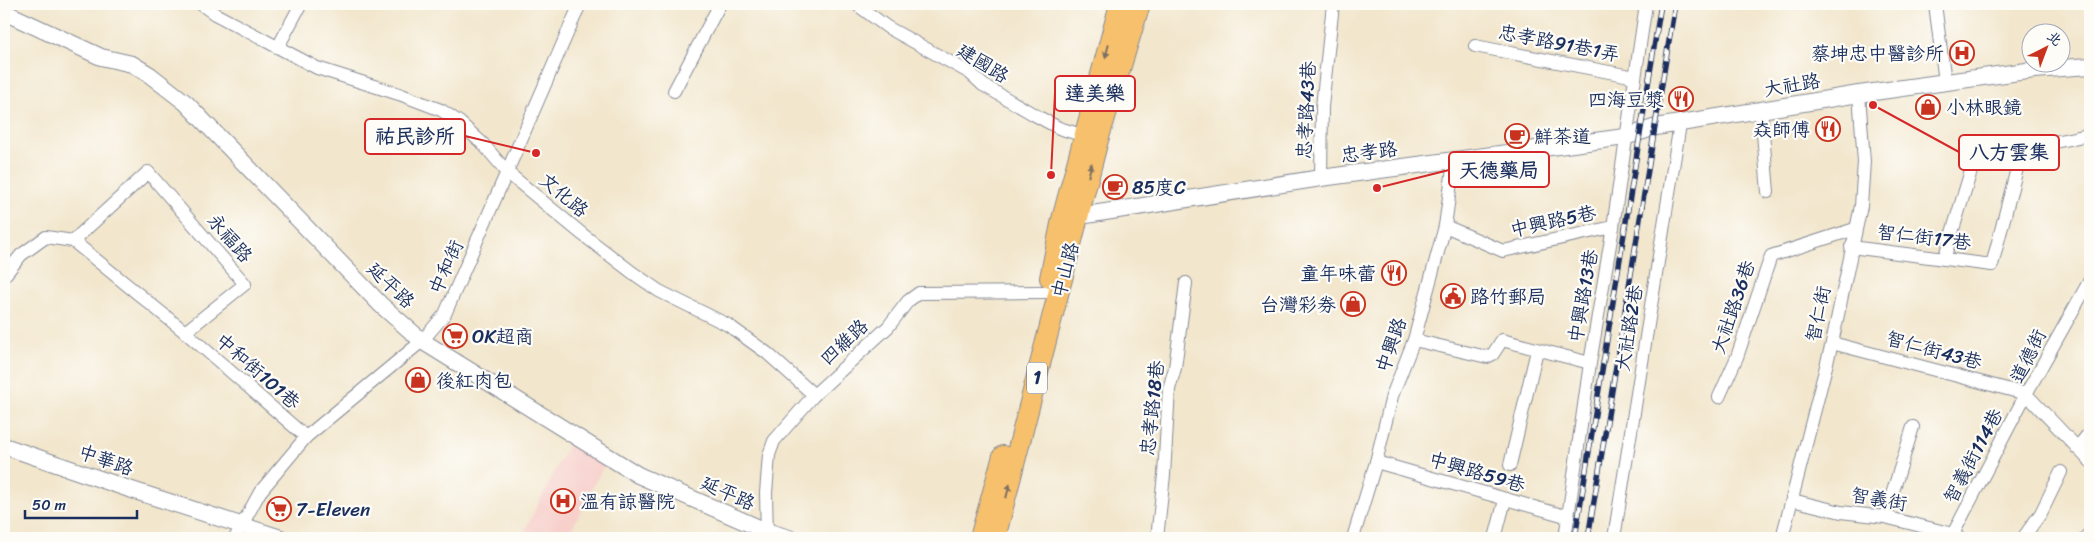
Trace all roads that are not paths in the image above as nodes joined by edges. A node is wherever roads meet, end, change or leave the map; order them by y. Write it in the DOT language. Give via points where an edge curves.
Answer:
graph roads {
  1 [pos="201,4"];
  2 [pos="301,4"];
  3 [pos="580,4"];
  4 [pos="720,4"];
  5 [pos="856,4"];
  6 [pos="1120,4"];
  7 [pos="1140,4"];
  8 [pos="1333,4"];
  9 [pos="1646,4"];
  10 [pos="1936,4"];
  11 [pos="4,12"];
  12 [pos="1475,46"];
  13 [pos="278,47"];
  14 [pos="2090,66"];
  15 [pos="1635,78"];
  16 [pos="1944,82"];
  17 [pos="674,91"];
  18 [pos="1860,94"];
  19 [pos="1761,110"];
  20 [pos="1680,124"];
  21 [pos="1626,137"];
  22 [pos="1091,138"];
  23 [pos="2090,140"];
  24 [pos="1454,161"];
  25 [pos="1974,161"];
  26 [pos="508,173"];
  27 [pos="1321,178"];
  28 [pos="1768,192"];
  29 [pos="1070,218"];
  30 [pos="1445,226"];
  31 [pos="1614,227"];
  32 [pos="1855,229"];
  33 [pos="73,241"];
  34 [pos="1851,247"];
  35 [pos="1944,259"];
  36 [pos="4,276"];
  37 [pos="2090,280"];
  38 [pos="1186,283"];
  39 [pos="1048,292"];
  40 [pos="186,332"];
  41 [pos="1414,340"];
  42 [pos="422,341"];
  43 [pos="1832,343"];
  44 [pos="1537,350"];
  45 [pos="1590,363"];
  46 [pos="2026,394"];
  47 [pos="814,395"];
  48 [pos="1720,397"];
  49 [pos="1913,427"];
  50 [pos="2090,432"];
  51 [pos="306,437"];
  52 [pos="4,446"];
  53 [pos="2076,448"];
  54 [pos="2090,461"];
  55 [pos="1376,462"];
  56 [pos="1510,465"];
  57 [pos="2060,472"];
  58 [pos="1505,500"];
  59 [pos="1792,500"];
  60 [pos="1569,517"];
  61 [pos="1885,517"];
  62 [pos="239,532"];
  63 [pos="2090,532"];
  64 [pos="766,535"];
  65 [pos="1956,536"];
  66 [pos="281,538"];
  67 [pos="789,538"];
  68 [pos="980,538"];
  69 [pos="995,538"];
  70 [pos="1157,538"];
  71 [pos="1353,538"];
  72 [pos="1495,538"];
  73 [pos="1565,538"];
  74 [pos="1614,538"];
  75 [pos="1782,538"];
  76 [pos="2023,538"];
  77 [pos="2085,538"];
  1 -- 13 [label="street, 文化路"];
  2 -- 13 [label="street"];
  3 -- 26 [label="street, 中和街"];
  4 -- 17 [label="street"];
  5 -- 22 [label="street, 建國路" via="887,27 1033,114 1059,128"];
  6 -- 22 [label="main road, 中山路 / 1, one-way"];
  7 -- 22 [label="main road, 中山路 / 1"];
  8 -- 27 [label="street, 忠孝路43巷" via="1322,107"];
  9 -- 15 [label="street, 中興路13巷"];
  10 -- 16 [label="street"];
  11 -- 42 [label="street, 延平路" via="101,57 132,64 167,87 380,305"];
  12 -- 15 [label="street, 忠孝路91巷1弄"];
  13 -- 26 [label="street, 文化路" via="317,68 441,110 483,144"];
  14 -- 16 [label="street, 大社路"];
  15 -- 21 [label="street, 中興路13巷"];
  16 -- 18 [label="street, 大社路"];
  18 -- 19 [label="street, 大社路"];
  18 -- 32 [label="street, 智仁街" via="1864,162 1861,206"];
  19 -- 20 [label="street, 大社路"];
  19 -- 28 [label="street"];
  20 -- 21 [label="street, 忠孝路" via="1656,127"];
  20 -- 74 [label="street, 大社路2巷"];
  21 -- 24 [label="street, 忠孝路"];
  21 -- 31 [label="street, 中興路13巷"];
  22 -- 29 [label="main road, 中山路 / 1"];
  23 -- 35 [label="street, 智仁街17巷" via="2083,136 2022,149 1992,265"];
  24 -- 27 [label="street, 忠孝路"];
  24 -- 30 [label="street, 中興路"];
  25 -- 35 [label="street"];
  26 -- 42 [label="street, 中和街" via="446,314"];
  26 -- 47 [label="street, 文化路" via="633,273 660,291 728,325 767,353"];
  27 -- 29 [label="street, 忠孝路"];
  29 -- 39 [label="main road, 中山路 / 1"];
  69 -- 29 [label="main road, 中山路 / 1, one-way"];
  30 -- 31 [label="street, 中興路5巷" via="1503,251"];
  30 -- 41 [label="street, 中興路"];
  31 -- 45 [label="street, 中興路13巷"];
  32 -- 34 [label="street, 智仁街"];
  32 -- 48 [label="street, 大社路36巷" via="1770,256"];
  33 -- 36 [label="street" via="46,237 22,255"];
  33 -- 40 [label="street"];
  33 -- 40 [label="street, 永福路" via="148,172 245,284"];
  34 -- 35 [label="street, 智仁街17巷"];
  34 -- 43 [label="street, 智仁街"];
  37 -- 46 [label="street, 道德街"];
  38 -- 70 [label="street, 忠孝路18巷" via="1175,368 1169,389"];
  39 -- 47 [label="street, 四維路" via="919,293 908,301 888,327"];
  39 -- 68 [label="main road, 中山路 / 1"];
  40 -- 51 [label="street, 中和街101巷"];
  41 -- 44 [label="street, 中興路13巷" via="1487,357 1493,354 1502,340"];
  41 -- 55 [label="street, 中興路" via="1392,396"];
  42 -- 51 [label="street, 中和街"];
  42 -- 64 [label="street, 延平路" via="638,475"];
  43 -- 46 [label="street, 智仁街43巷"];
  43 -- 59 [label="street, 智仁街"];
  44 -- 45 [label="street, 中興路13巷"];
  44 -- 56 [label="street"];
  45 -- 60 [label="street"];
  46 -- 53 [label="street, 道德街"];
  46 -- 65 [label="street, 智義街114巷"];
  47 -- 64 [label="street, 四維路" via="772,446 766,493"];
  49 -- 61 [label="street"];
  50 -- 53 [label="street"];
  51 -- 62 [label="street, 中和街" via="260,492"];
  52 -- 62 [label="street, 中華路"];
  53 -- 54 [label="street, 道德街"];
  55 -- 58 [label="street, 中興路59巷"];
  55 -- 71 [label="street, 中興路"];
  57 -- 76 [label="street" via="2041,513"];
  58 -- 60 [label="street, 中興路59巷"];
  58 -- 72 [label="street"];
  59 -- 61 [label="street, 智義街" via="1841,512"];
  59 -- 75 [label="street, 智仁街"];
  60 -- 73 [label="street"];
  61 -- 65 [label="street, 智義街"];
  62 -- 66 [label="street, 中華路"];
  63 -- 77 [label="street"];
  64 -- 67 [label="street, 延平路"];
}
